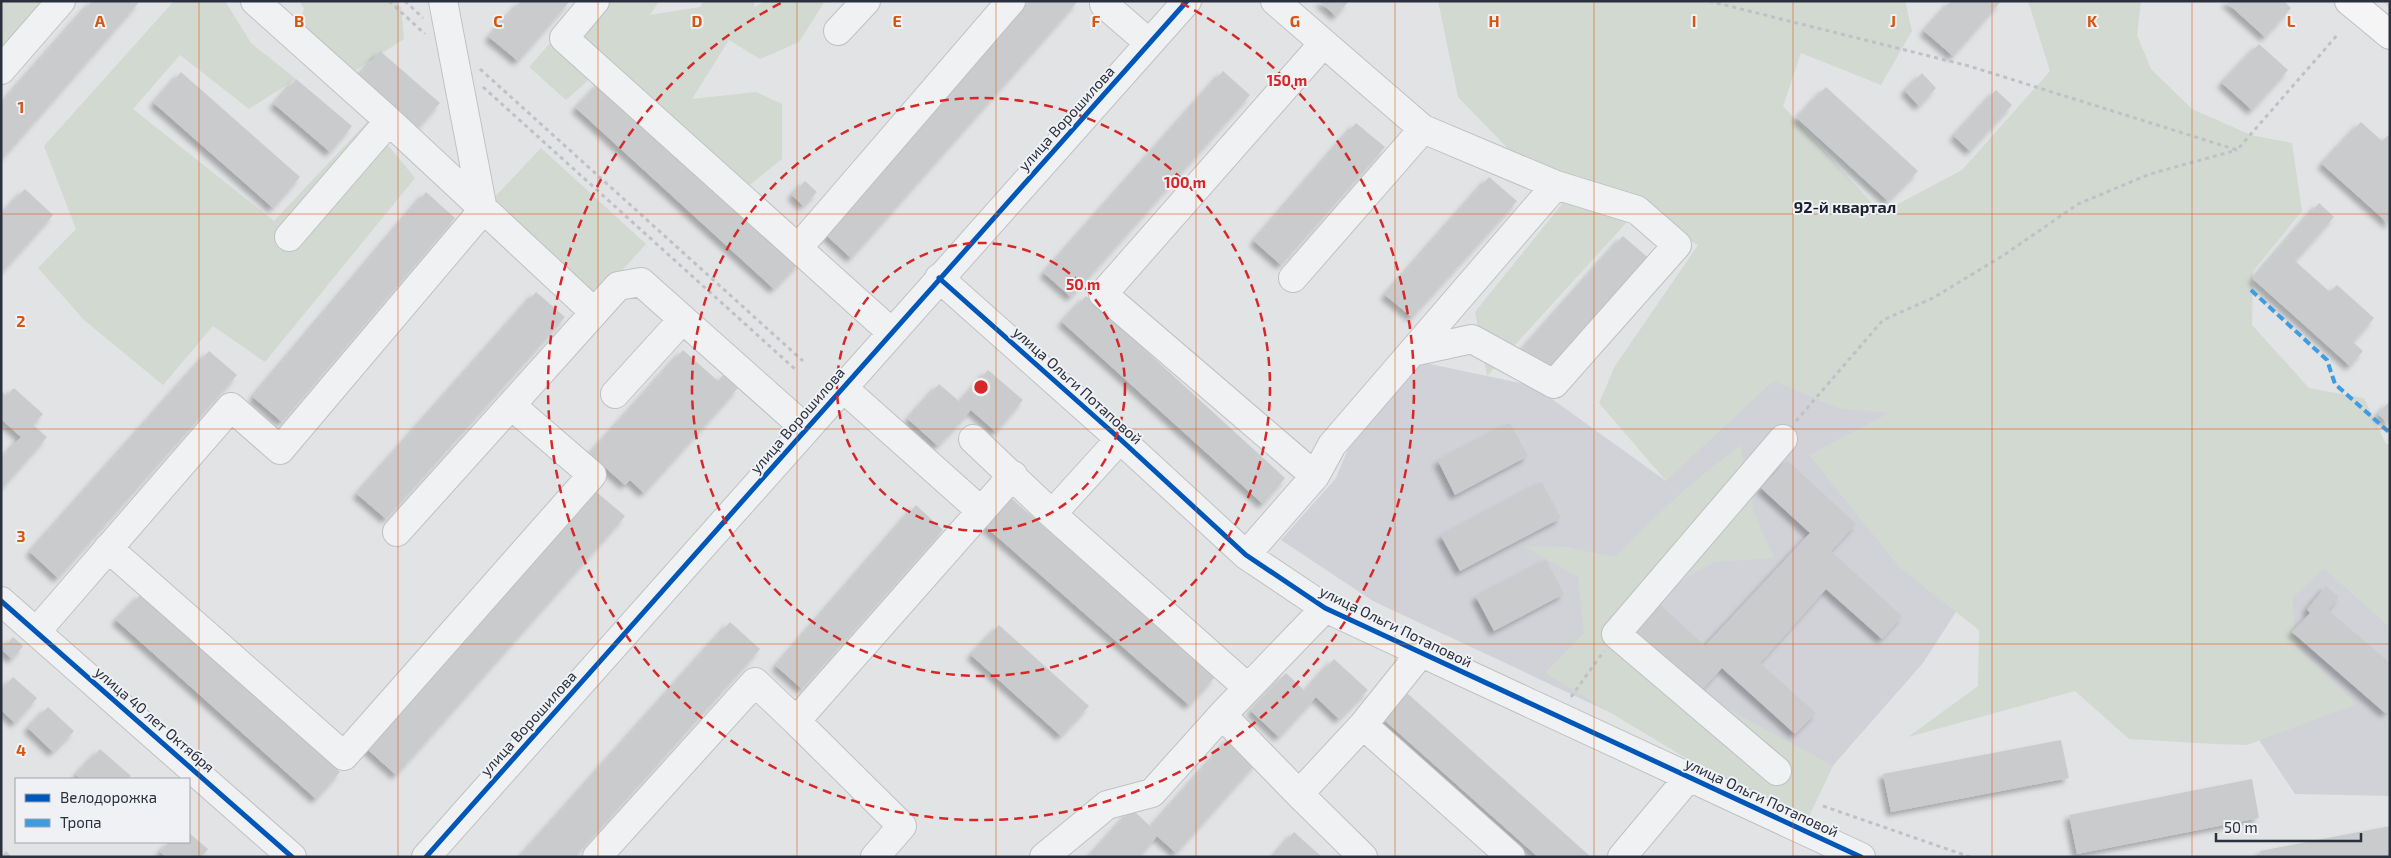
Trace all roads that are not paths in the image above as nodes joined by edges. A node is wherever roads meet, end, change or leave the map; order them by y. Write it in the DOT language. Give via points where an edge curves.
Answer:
graph roads {
  1 [pos="61,1"];
  2 [pos="255,1"];
  3 [pos="595,1"];
  4 [pos="866,1"];
  5 [pos="1011,1"];
  6 [pos="1187,1"];
  7 [pos="1274,1"];
  8 [pos="2349,1"];
  9 [pos="1104,4"];
  10 [pos="434,10"];
  11 [pos="838,32"];
  12 [pos="2390,35"];
  13 [pos="1149,43"];
  14 [pos="1322,45"];
  15 [pos="1,70"];
  16 [pos="388,121"];
  17 [pos="1423,129"];
  18 [pos="1556,185"];
  19 [pos="483,210"];
  20 [pos="289,237"];
  21 [pos="799,247"];
  22 [pos="939,278"];
  23 [pos="1292,278"];
  24 [pos="594,312"];
  25 [pos="683,319"];
  26 [pos="891,332"];
  27 [pos="1412,352"];
  28 [pos="842,387"];
  29 [pos="615,394"];
  30 [pos="511,405"];
  31 [pos="806,429"];
  32 [pos="973,439"];
  33 [pos="1120,439"];
  34 [pos="1783,439"];
  35 [pos="1013,475"];
  36 [pos="1315,476"];
  37 [pos="981,511"];
  38 [pos="1052,514"];
  39 [pos="397,532"];
  40 [pos="108,548"];
  41 [pos="1246,555"];
  42 [pos="1,601"];
  43 [pos="1325,608"];
  44 [pos="36,632"];
  45 [pos="1420,654"];
  46 [pos="1248,688"];
  47 [pos="1222,715"];
  48 [pos="796,721"];
  49 [pos="1362,725"];
  50 [pos="1777,771"];
  51 [pos="1689,777"];
  52 [pos="1299,794"];
  53 [pos="440,852"];
  54 [pos="292,857"];
  55 [pos="597,857"];
  56 [pos="875,857"];
  57 [pos="1044,857"];
  58 [pos="1363,857"];
  59 [pos="1511,857"];
  60 [pos="1622,857"];
  61 [pos="1861,857"];
  1 -- 15 [label="street"];
  2 -- 16 [label="street"];
  3 -- 21 [label="street" via="564,38"];
  4 -- 11 [label="street"];
  5 -- 21 [label="street"];
  6 -- 13 [label="street, улица Ворошилова"];
  7 -- 14 [label="street"];
  8 -- 12 [label="main road"];
  9 -- 13 [label="street"];
  10 -- 19 [label="street" via="452,51"];
  13 -- 22 [label="street, улица Ворошилова"];
  14 -- 17 [label="street"];
  14 -- 36 [label="street" via="1103,294"];
  16 -- 19 [label="street"];
  16 -- 20 [label="street"];
  17 -- 18 [label="street"];
  17 -- 23 [label="street"];
  18 -- 27 [label="street"];
  18 -- 27 [label="street" via="1637,210 1677,245 1554,384 1472,339"];
  19 -- 24 [label="street"];
  19 -- 40 [label="street" via="280,450 230,407"];
  21 -- 26 [label="street"];
  22 -- 26 [label="street, улица Ворошилова"];
  22 -- 33 [label="street, улица Ольги Потаповой"];
  24 -- 25 [label="street" via="618,286 641,282"];
  24 -- 30 [label="street"];
  25 -- 29 [label="street"];
  25 -- 31 [label="street"];
  26 -- 28 [label="street, улица Ворошилова"];
  27 -- 36 [label="street" via="1332,445"];
  28 -- 31 [label="street, улица Ворошилова"];
  28 -- 37 [label="street"];
  30 -- 39 [label="street"];
  30 -- 40 [label="street" via="592,476 344,756"];
  31 -- 53 [label="street, улица Ворошилова"];
  32 -- 35 [label="street"];
  33 -- 38 [label="street"];
  33 -- 41 [label="street, улица Ольги Потаповой"];
  34 -- 50 [label="street" via="1616,634"];
  35 -- 37 [label="street"];
  35 -- 38 [label="street"];
  36 -- 41 [label="street"];
  37 -- 48 [label="street"];
  38 -- 46 [label="street"];
  40 -- 44 [label="street"];
  41 -- 43 [label="street, улица Ольги Потаповой"];
  42 -- 44 [label="street, улица 40 лет Октября"];
  43 -- 45 [label="street, улица Ольги Потаповой"];
  43 -- 46 [label="street"];
  44 -- 54 [label="street, улица 40 лет Октября"];
  45 -- 49 [label="street"];
  45 -- 51 [label="street, улица Ольги Потаповой"];
  46 -- 47 [label="street"];
  47 -- 52 [label="street"];
  47 -- 57 [label="street" via="1152,793 1107,805"];
  48 -- 55 [label="street" via="755,682"];
  48 -- 56 [label="street" via="902,826"];
  49 -- 52 [label="street"];
  49 -- 59 [label="street"];
  51 -- 60 [label="street"];
  51 -- 61 [label="street, улица Ольги Потаповой"];
  52 -- 58 [label="street"];
}
